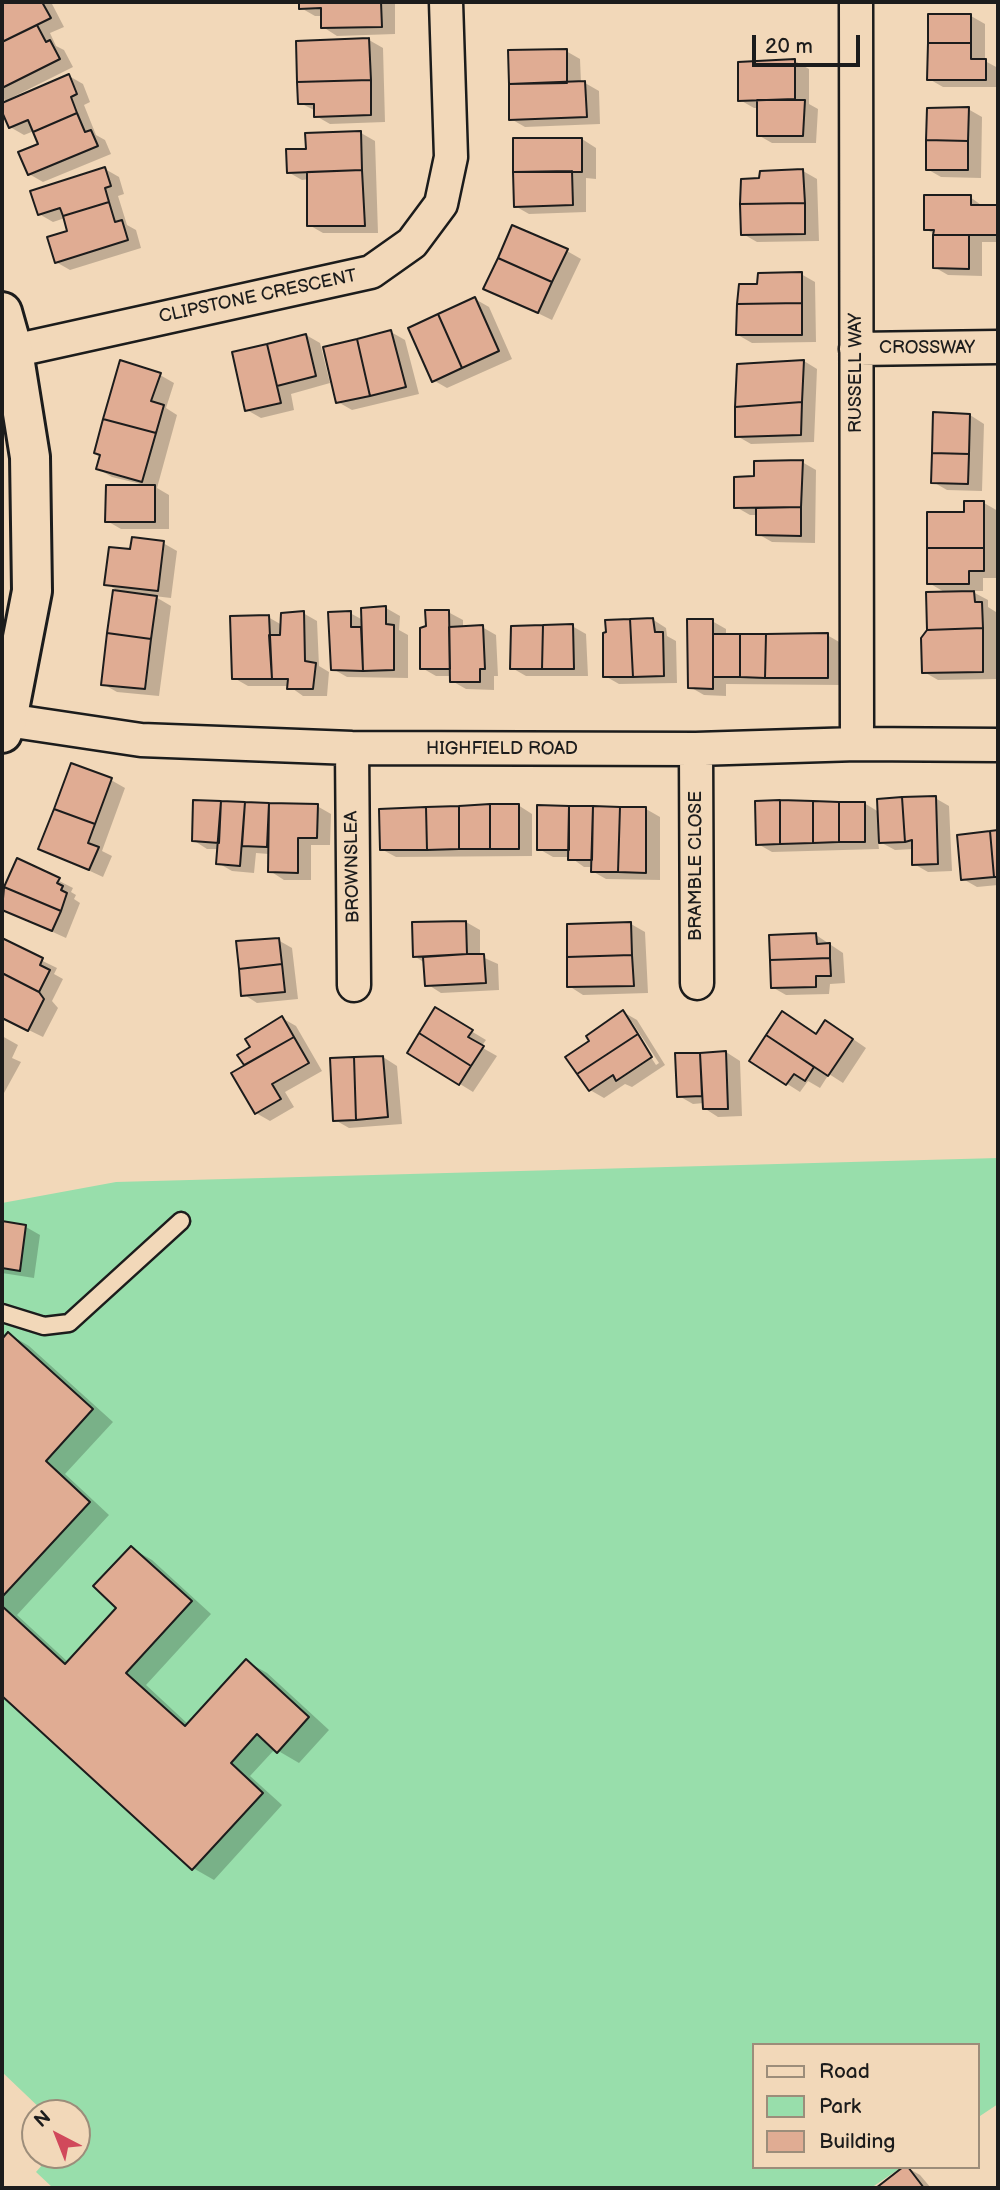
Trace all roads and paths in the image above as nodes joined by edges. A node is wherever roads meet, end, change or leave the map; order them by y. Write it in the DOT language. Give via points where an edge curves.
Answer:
graph roads {
  1 [pos="446,2"];
  2 [pos="839,2"];
  3 [pos="856,2"];
  4 [pos="2,312"];
  5 [pos="998,347"];
  6 [pos="856,349"];
  7 [pos="13,351"];
  8 [pos="9,669"];
  9 [pos="4,726"];
  10 [pos="857,744"];
  11 [pos="998,745"];
  12 [pos="352,748"];
  13 [pos="695,749"];
  14 [pos="697,983"];
  15 [pos="354,985"];
  16 [pos="181,1220"];
  17 [pos="2,1313"];
  1 -- 7 [label="street, CLIPSTONE CRESCENT" via="452,158 441,204 412,243 370,272"];
  2 -- 3 [label="street"];
  3 -- 6 [label="street, RUSSELL WAY"];
  4 -- 7 [label="street"];
  5 -- 6 [label="street, CROSSWAY"];
  6 -- 10 [label="street, RUSSELL WAY"];
  7 -- 8 [label="street" via="30,457 32,591"];
  8 -- 9 [label="street"];
  9 -- 12 [label="street, HIGHFIELD ROAD" via="141,740"];
  10 -- 11 [label="street, HIGHFIELD ROAD"];
  10 -- 13 [label="street, HIGHFIELD ROAD"];
  12 -- 13 [label="street, HIGHFIELD ROAD"];
  12 -- 15 [label="street, BROWNSLEA"];
  13 -- 14 [label="street, BRAMBLE CLOSE"];
  16 -- 17 [label="lane" via="69,1323 44,1326"];
}
